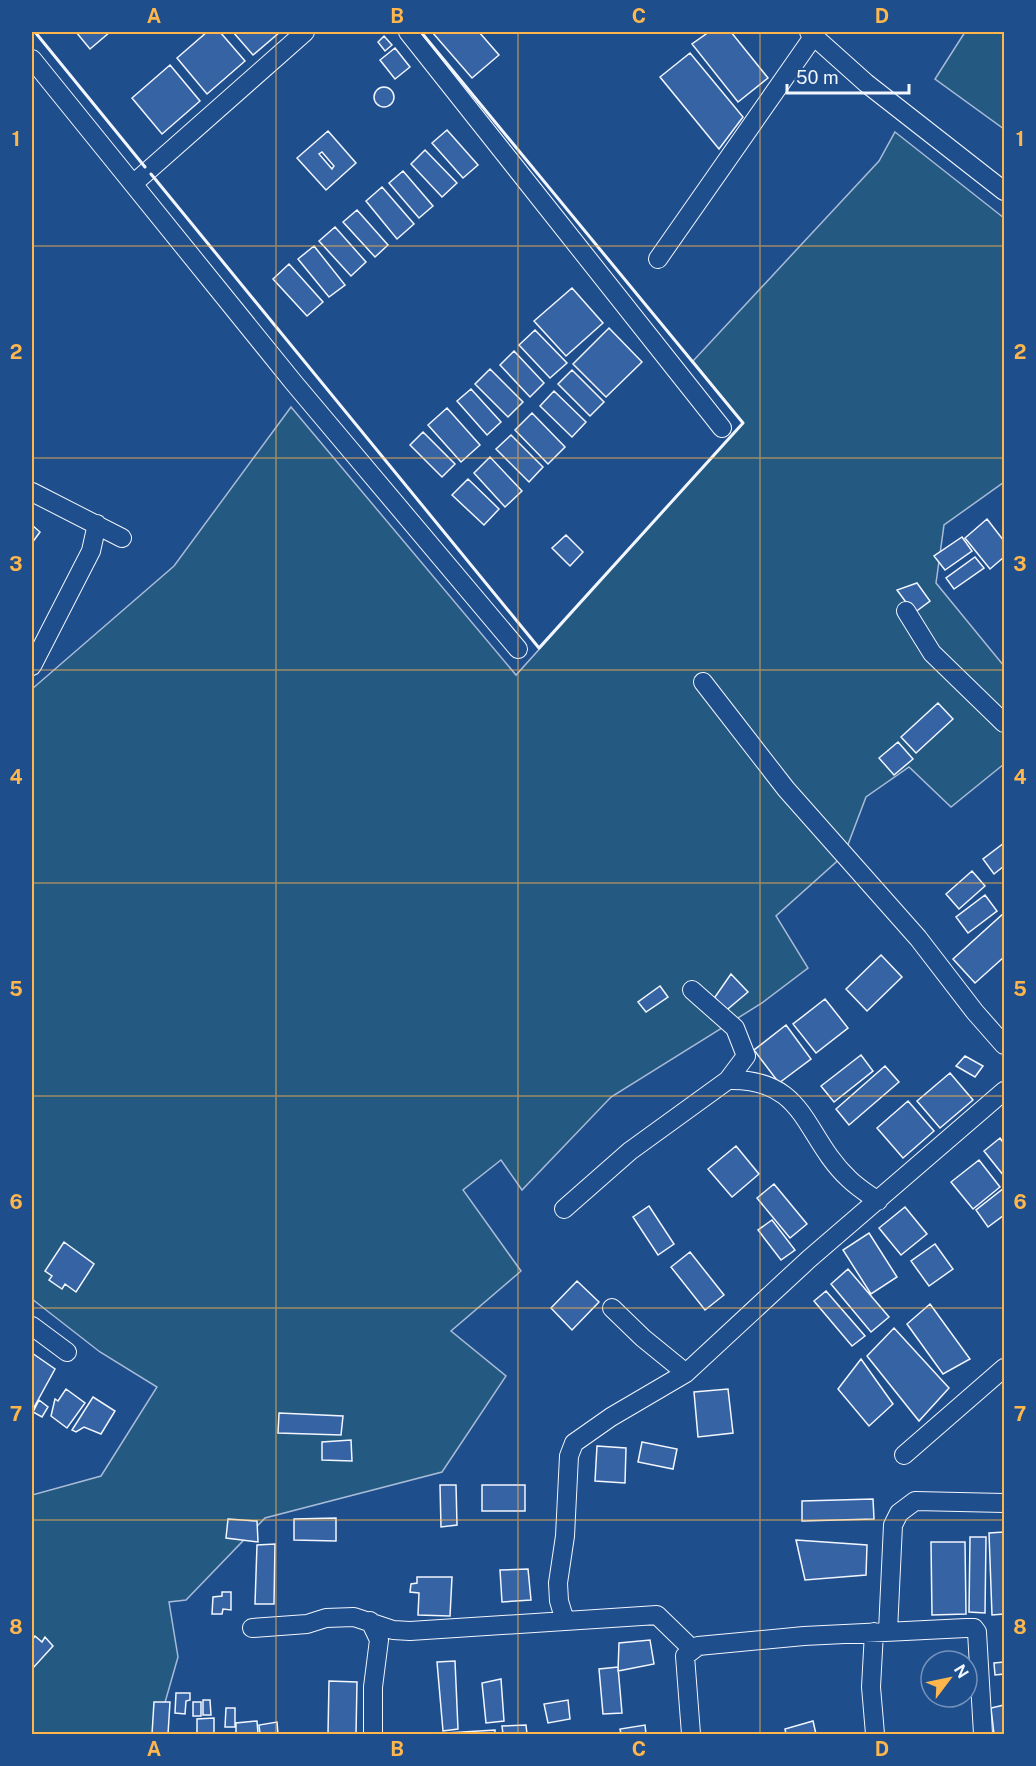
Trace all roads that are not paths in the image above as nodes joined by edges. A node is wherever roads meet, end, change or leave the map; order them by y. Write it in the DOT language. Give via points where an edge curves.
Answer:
graph roads {
  1 [pos="305,32"];
  2 [pos="408,32"];
  3 [pos="811,34"];
  4 [pos="32,59"];
  5 [pos="133,184"];
  6 [pos="1005,191"];
  7 [pos="658,259"];
  8 [pos="722,428"];
  9 [pos="32,492"];
  10 [pos="97,524"];
  11 [pos="122,538"];
  12 [pos="906,611"];
  13 [pos="518,649"];
  14 [pos="32,666"];
  15 [pos="703,682"];
  16 [pos="1005,723"];
  17 [pos="692,990"];
  18 [pos="1005,1045"];
  19 [pos="728,1080"];
  20 [pos="1005,1091"];
  21 [pos="878,1201"];
  22 [pos="564,1209"];
  23 [pos="612,1308"];
  24 [pos="32,1326"];
  25 [pos="67,1352"];
  26 [pos="1005,1368"];
  27 [pos="686,1373"];
  28 [pos="904,1455"];
  29 [pos="1005,1503"];
  30 [pos="370,1621"];
  31 [pos="565,1621"];
  32 [pos="252,1628"];
  33 [pos="881,1631"];
  34 [pos="692,1649"];
  35 [pos="373,1734"];
  36 [pos="691,1734"];
  37 [pos="875,1734"];
  38 [pos="983,1734"];
  1 -- 5 [label="street"];
  2 -- 8 [label="street"];
  3 -- 6 [label="street" via="866,83"];
  3 -- 7 [label="street"];
  4 -- 5 [label="street"];
  5 -- 13 [label="street"];
  9 -- 10 [label="street"];
  10 -- 11 [label="street"];
  10 -- 14 [label="street" via="91,551"];
  12 -- 16 [label="street" via="932,653"];
  15 -- 18 [label="street" via="786,789 918,938"];
  17 -- 19 [label="street" via="735,1028 746,1056"];
  19 -- 21 [label="street" via="773,1087 798,1109 848,1179"];
  19 -- 22 [label="street" via="630,1151"];
  20 -- 21 [label="street"];
  21 -- 27 [label="street" via="808,1259"];
  23 -- 27 [label="street"];
  24 -- 25 [label="street"];
  26 -- 28 [label="street"];
  27 -- 31 [label="street" via="574,1443 568,1456 565,1536 558,1583"];
  29 -- 33 [label="street" via="915,1501 899,1513 893,1525"];
  30 -- 31 [label="street" via="393,1630 410,1631"];
  30 -- 32 [label="street" via="342,1617"];
  30 -- 35 [label="street" via="379,1640"];
  31 -- 34 [label="street" via="657,1615"];
  33 -- 34 [label="street" via="739,1641"];
  33 -- 37 [label="street" via="871,1687"];
  33 -- 38 [label="street" via="974,1628"];
  34 -- 36 [label="street" via="685,1656"];
}
